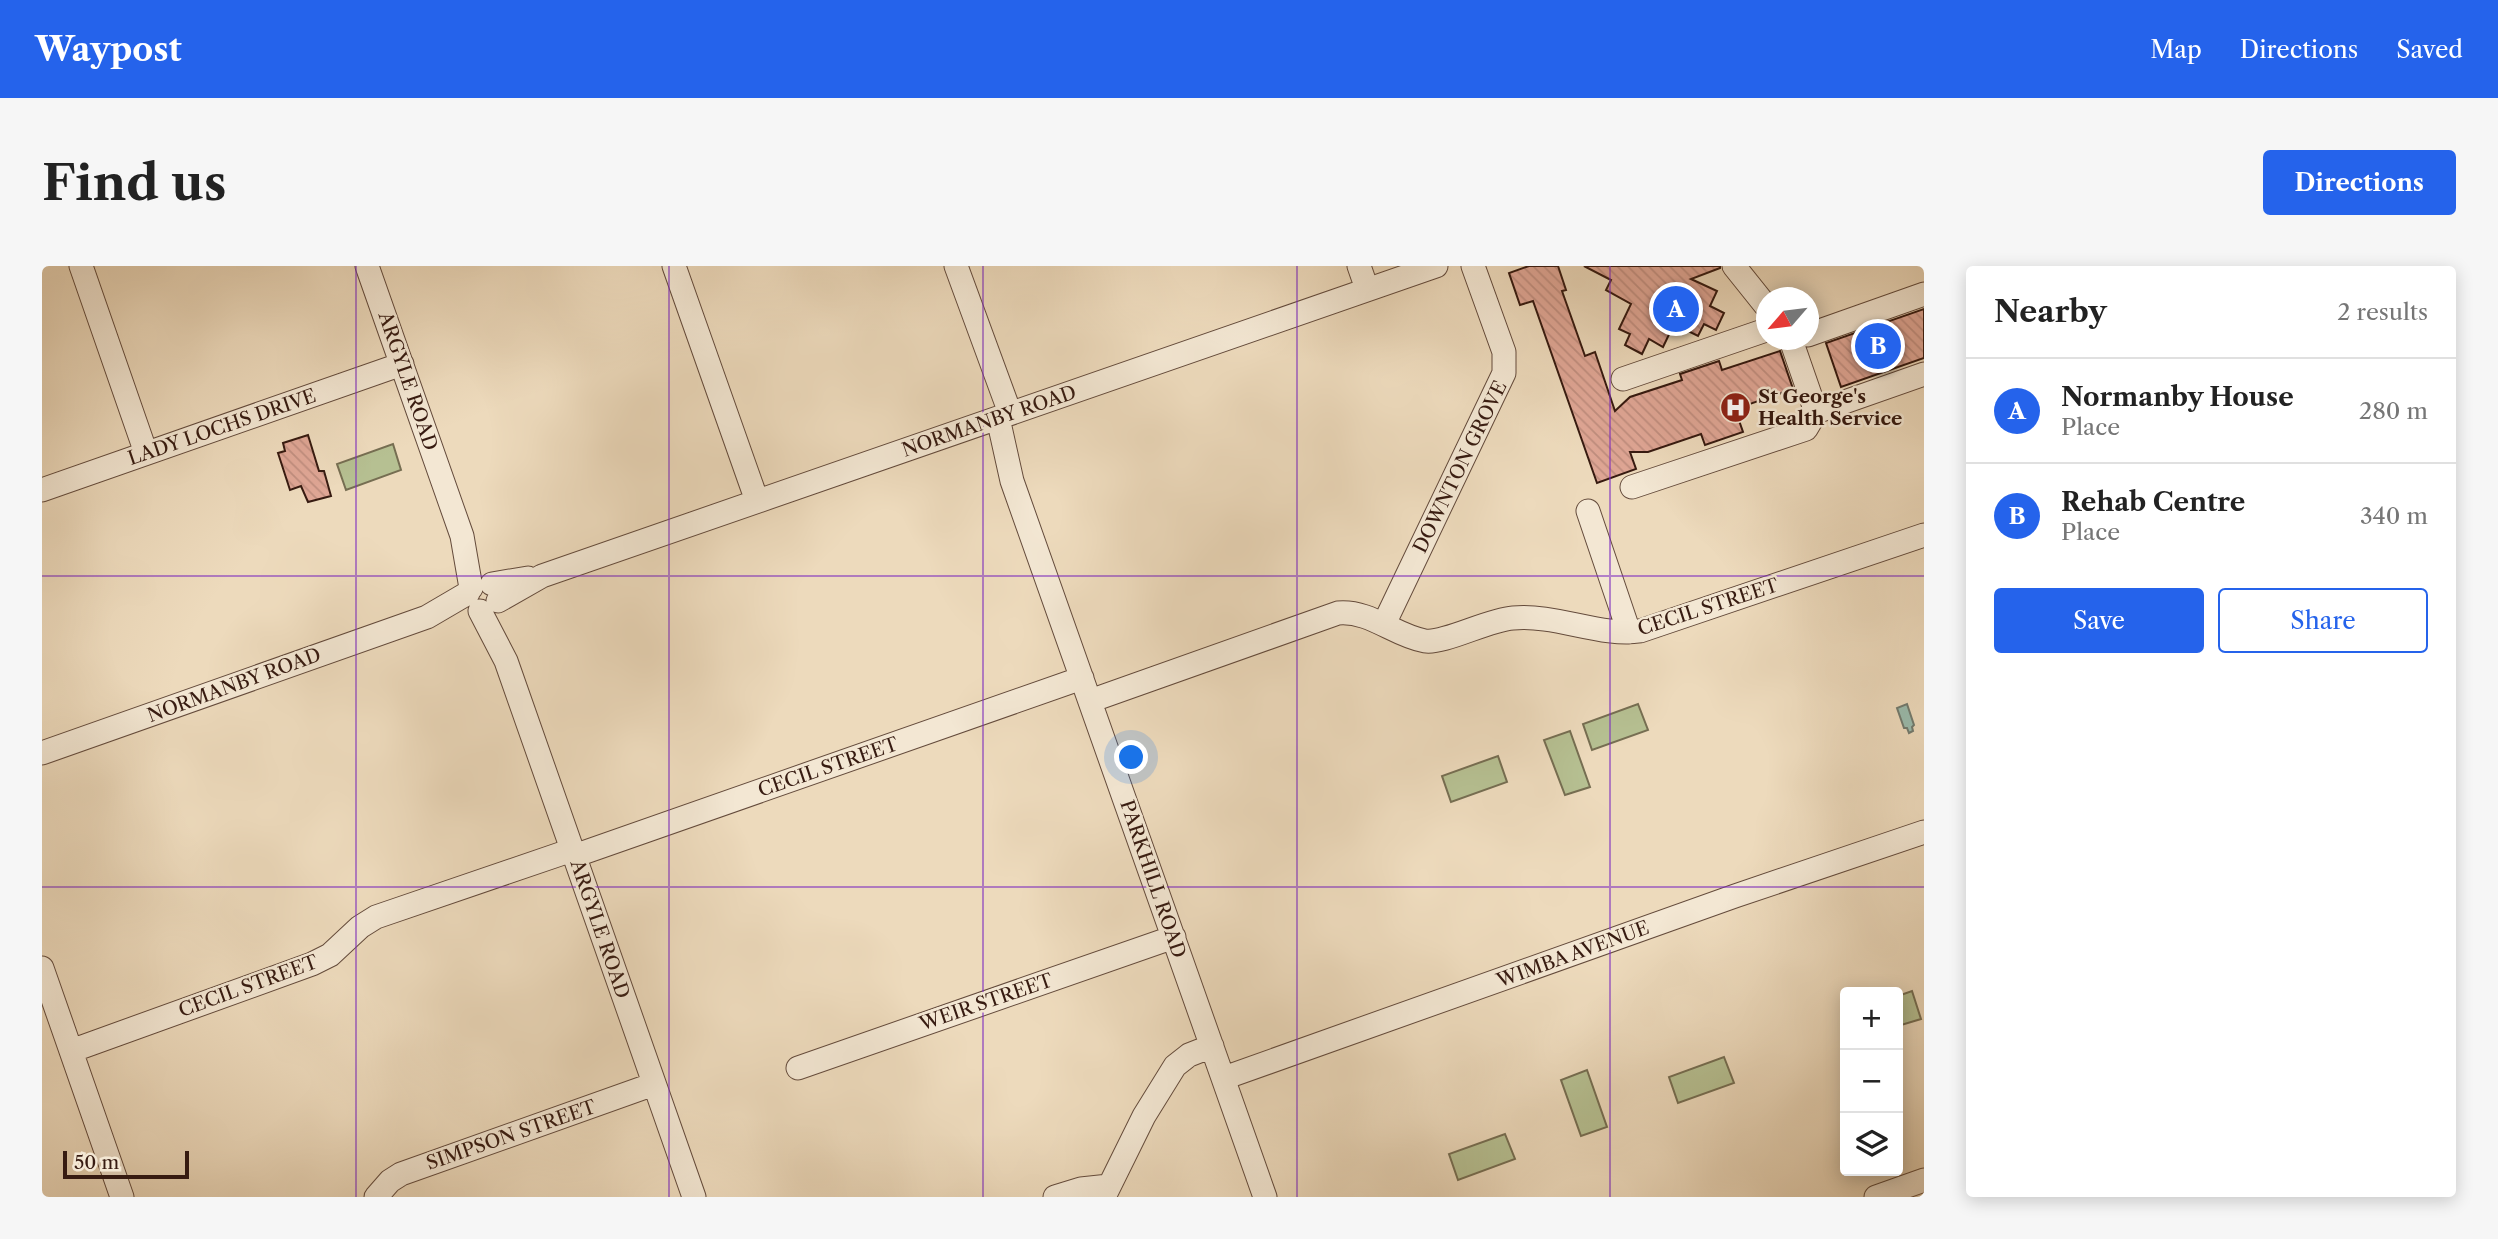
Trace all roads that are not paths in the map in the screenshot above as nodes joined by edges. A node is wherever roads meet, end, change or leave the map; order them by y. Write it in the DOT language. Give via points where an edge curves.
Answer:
graph roads {
  1 [pos="81,266"];
  2 [pos="367,266"];
  3 [pos="674,266"];
  4 [pos="956,266"];
  5 [pos="1359,266"];
  6 [pos="1436,266"];
  7 [pos="1473,266"];
  8 [pos="1734,266"];
  9 [pos="1367,289"];
  10 [pos="1924,293"];
  11 [pos="1756,294"];
  12 [pos="1819,331"];
  13 [pos="1756,333"];
  14 [pos="1800,350"];
  15 [pos="402,364"];
  16 [pos="1924,374"];
  17 [pos="1623,379"];
  18 [pos="1816,412"];
  19 [pos="997,418"];
  20 [pos="146,453"];
  21 [pos="1632,487"];
  22 [pos="42,491"];
  23 [pos="757,501"];
  24 [pos="1588,511"];
  25 [pos="1924,535"];
  26 [pos="484,597"];
  27 [pos="1384,625"];
  28 [pos="1629,632"];
  29 [pos="1082,678"];
  30 [pos="1090,701"];
  31 [pos="42,753"];
  32 [pos="1924,832"];
  33 [pos="573,853"];
  34 [pos="1174,937"];
  35 [pos="42,968"];
  36 [pos="71,1051"];
  37 [pos="1218,1061"];
  38 [pos="798,1068"];
  39 [pos="654,1084"];
  40 [pos="1924,1180"];
  41 [pos="1107,1191"];
  42 [pos="122,1197"];
  43 [pos="376,1197"];
  44 [pos="694,1197"];
  45 [pos="1055,1197"];
  46 [pos="1265,1197"];
  47 [pos="1876,1197"];
  1 -- 20 [label="street"];
  2 -- 15 [label="street, ARGYLE ROAD"];
  3 -- 23 [label="street"];
  4 -- 19 [label="street, PARKHILL ROAD"];
  5 -- 9 [label="street"];
  6 -- 9 [label="street, NORMANBY ROAD"];
  7 -- 27 [label="street, DOWNTON GROVE" via="1504,352 1504,373"];
  8 -- 11 [label="street"];
  9 -- 19 [label="street, NORMANBY ROAD"];
  10 -- 12 [label="street"];
  13 -- 17 [label="street"];
  14 -- 18 [label="street"];
  15 -- 20 [label="street, LADY LOCHS DRIVE"];
  15 -- 26 [label="street, ARGYLE ROAD"];
  16 -- 18 [label="street"];
  18 -- 21 [label="street" via="1806,429"];
  19 -- 23 [label="street, NORMANBY ROAD"];
  19 -- 29 [label="street, PARKHILL ROAD" via="1012,481"];
  20 -- 22 [label="street, LADY LOCHS DRIVE"];
  23 -- 26 [label="street, NORMANBY ROAD"];
  24 -- 28 [label="street"];
  25 -- 28 [label="street, CECIL STREET"];
  26 -- 31 [label="street, NORMANBY ROAD"];
  26 -- 33 [label="street, ARGYLE ROAD"];
  27 -- 28 [label="street, CECIL STREET" via="1426,641 1513,618 1548,618"];
  27 -- 30 [label="street, CECIL STREET" via="1348,612 1328,615"];
  29 -- 30 [label="street, PARKHILL ROAD"];
  29 -- 33 [label="street, CECIL STREET"];
  30 -- 34 [label="street, PARKHILL ROAD"];
  32 -- 37 [label="street, WIMBA AVENUE"];
  33 -- 36 [label="street, CECIL STREET" via="376,917 337,950 312,964"];
  33 -- 39 [label="street, ARGYLE ROAD"];
  34 -- 37 [label="street, PARKHILL ROAD"];
  34 -- 38 [label="street, WEIR STREET"];
  35 -- 36 [label="street"];
  36 -- 42 [label="street"];
  37 -- 41 [label="street, WIMBA AVENUE" via="1181,1060 1144,1116"];
  37 -- 46 [label="street, PARKHILL ROAD"];
  39 -- 43 [label="street, SIMPSON STREET" via="401,1174"];
  39 -- 44 [label="street, ARGYLE ROAD"];
  40 -- 47 [label="street"];
  41 -- 45 [label="street" via="1081,1189"];
}
